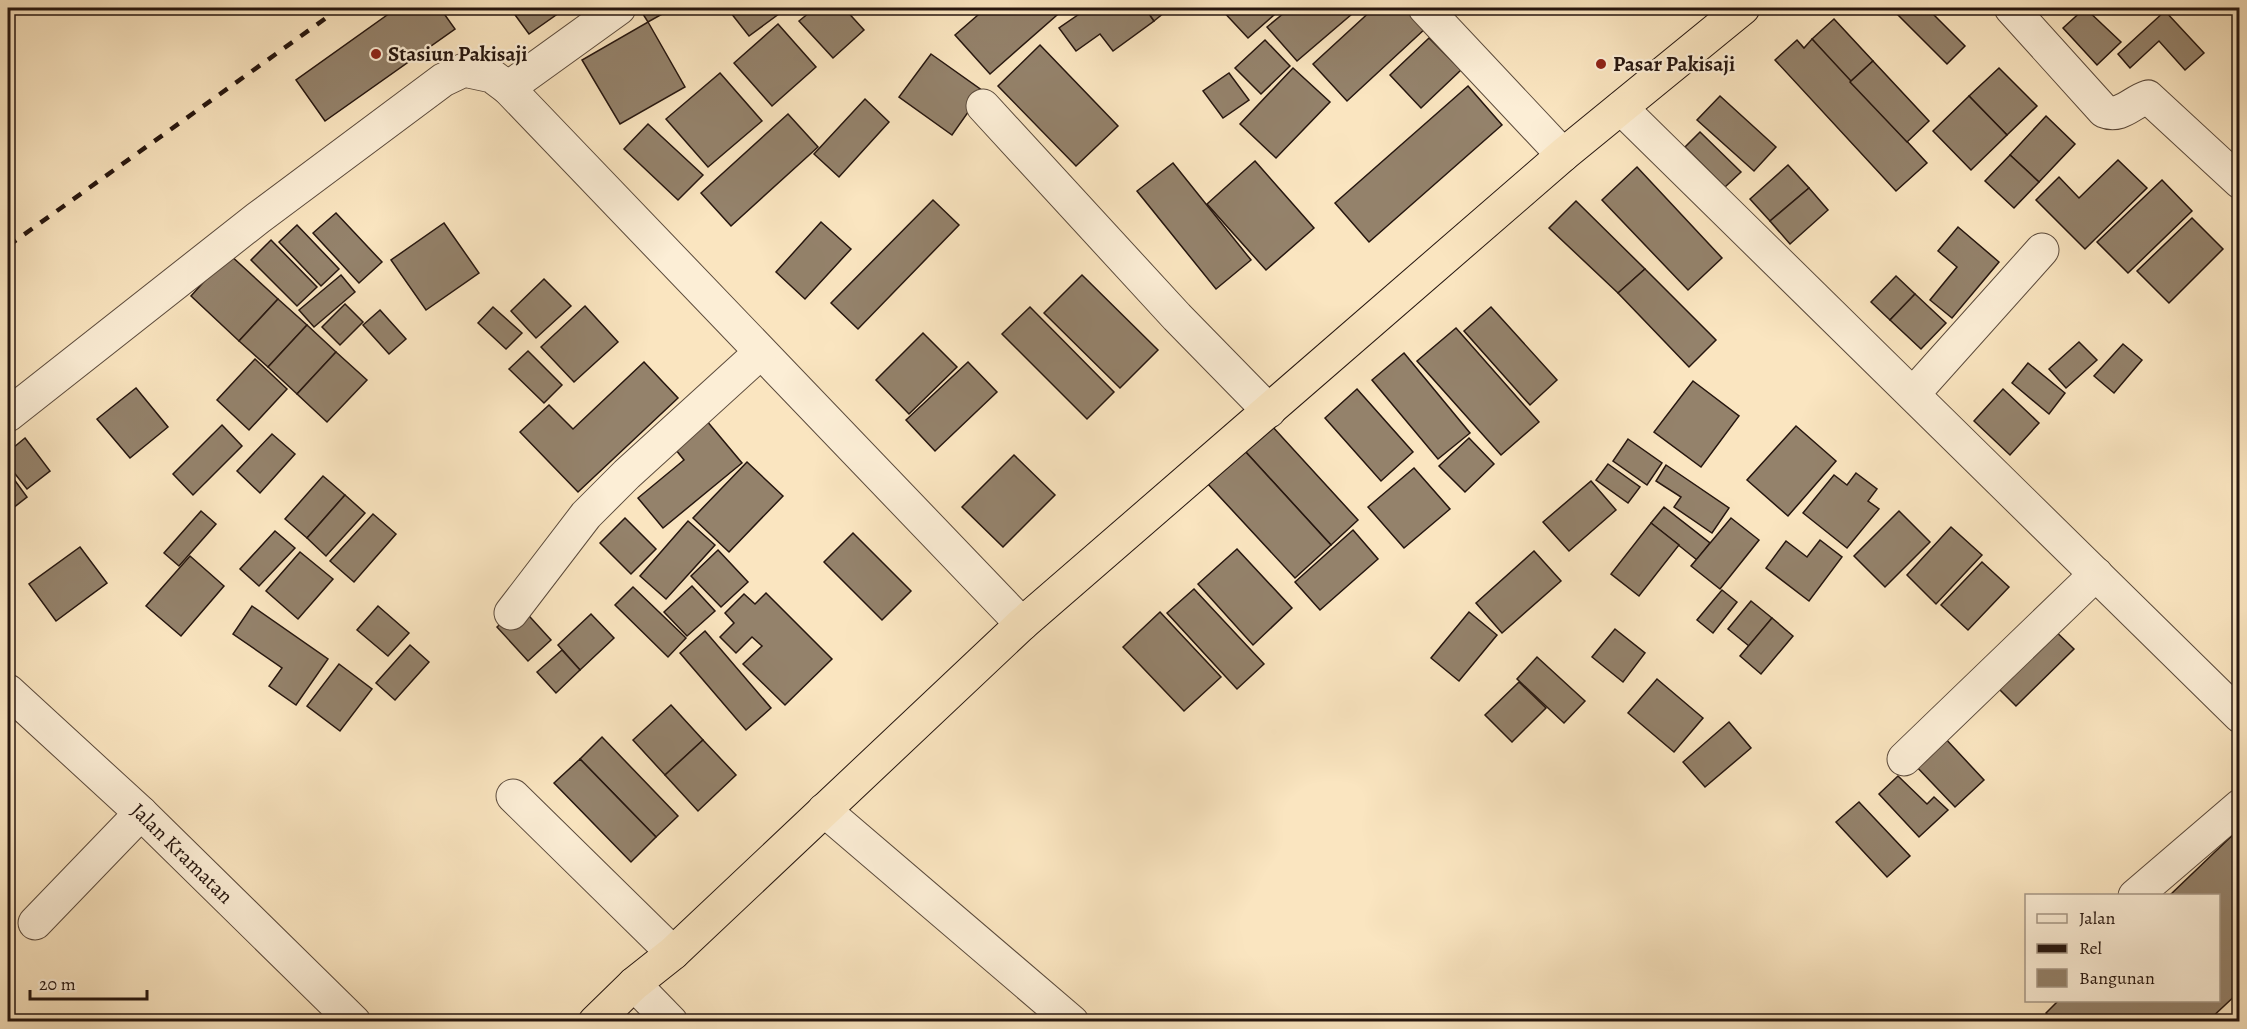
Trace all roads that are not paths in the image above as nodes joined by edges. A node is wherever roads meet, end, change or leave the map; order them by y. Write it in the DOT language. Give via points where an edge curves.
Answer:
graph roads {
  1 [pos="619,8"];
  2 [pos="1425,8"];
  3 [pos="1743,8"];
  4 [pos="2011,8"];
  5 [pos="508,88"];
  6 [pos="983,106"];
  7 [pos="1621,108"];
  8 [pos="1563,155"];
  9 [pos="2240,182"];
  10 [pos="2042,250"];
  11 [pos="760,352"];
  12 [pos="1913,394"];
  13 [pos="1269,411"];
  14 [pos="8,416"];
  15 [pos="2096,574"];
  16 [pos="511,613"];
  17 [pos="1022,624"];
  18 [pos="8,691"];
  19 [pos="2240,716"];
  20 [pos="1904,759"];
  21 [pos="513,796"];
  22 [pos="2240,806"];
  23 [pos="824,810"];
  24 [pos="141,813"];
  25 [pos="2137,894"];
  26 [pos="35,923"];
  27 [pos="673,953"];
  28 [pos="634,984"];
  29 [pos="354,1022"];
  30 [pos="595,1022"];
  31 [pos="672,1022"];
  32 [pos="1072,1022"];
  1 -- 5 [label="street"];
  2 -- 8 [label="street"];
  3 -- 7 [label="highway"];
  4 -- 9 [label="street" via="2104,111 2118,113 2148,97"];
  5 -- 11 [label="street"];
  5 -- 14 [label="street" via="492,76 464,70 443,80 258,218"];
  6 -- 13 [label="street"];
  7 -- 8 [label="highway"];
  7 -- 12 [label="street"];
  8 -- 13 [label="highway"];
  10 -- 12 [label="street"];
  11 -- 16 [label="street" via="586,515"];
  11 -- 17 [label="street"];
  12 -- 15 [label="street"];
  13 -- 17 [label="highway"];
  15 -- 19 [label="street"];
  15 -- 20 [label="street"];
  17 -- 23 [label="highway"];
  18 -- 24 [label="street, Jalan Kramatan"];
  21 -- 27 [label="street"];
  22 -- 25 [label="street"];
  23 -- 27 [label="highway"];
  23 -- 32 [label="street"];
  24 -- 26 [label="street"];
  24 -- 29 [label="street, Jalan Kramatan"];
  27 -- 28 [label="highway"];
  28 -- 30 [label="highway"];
  28 -- 31 [label="street"];
}
